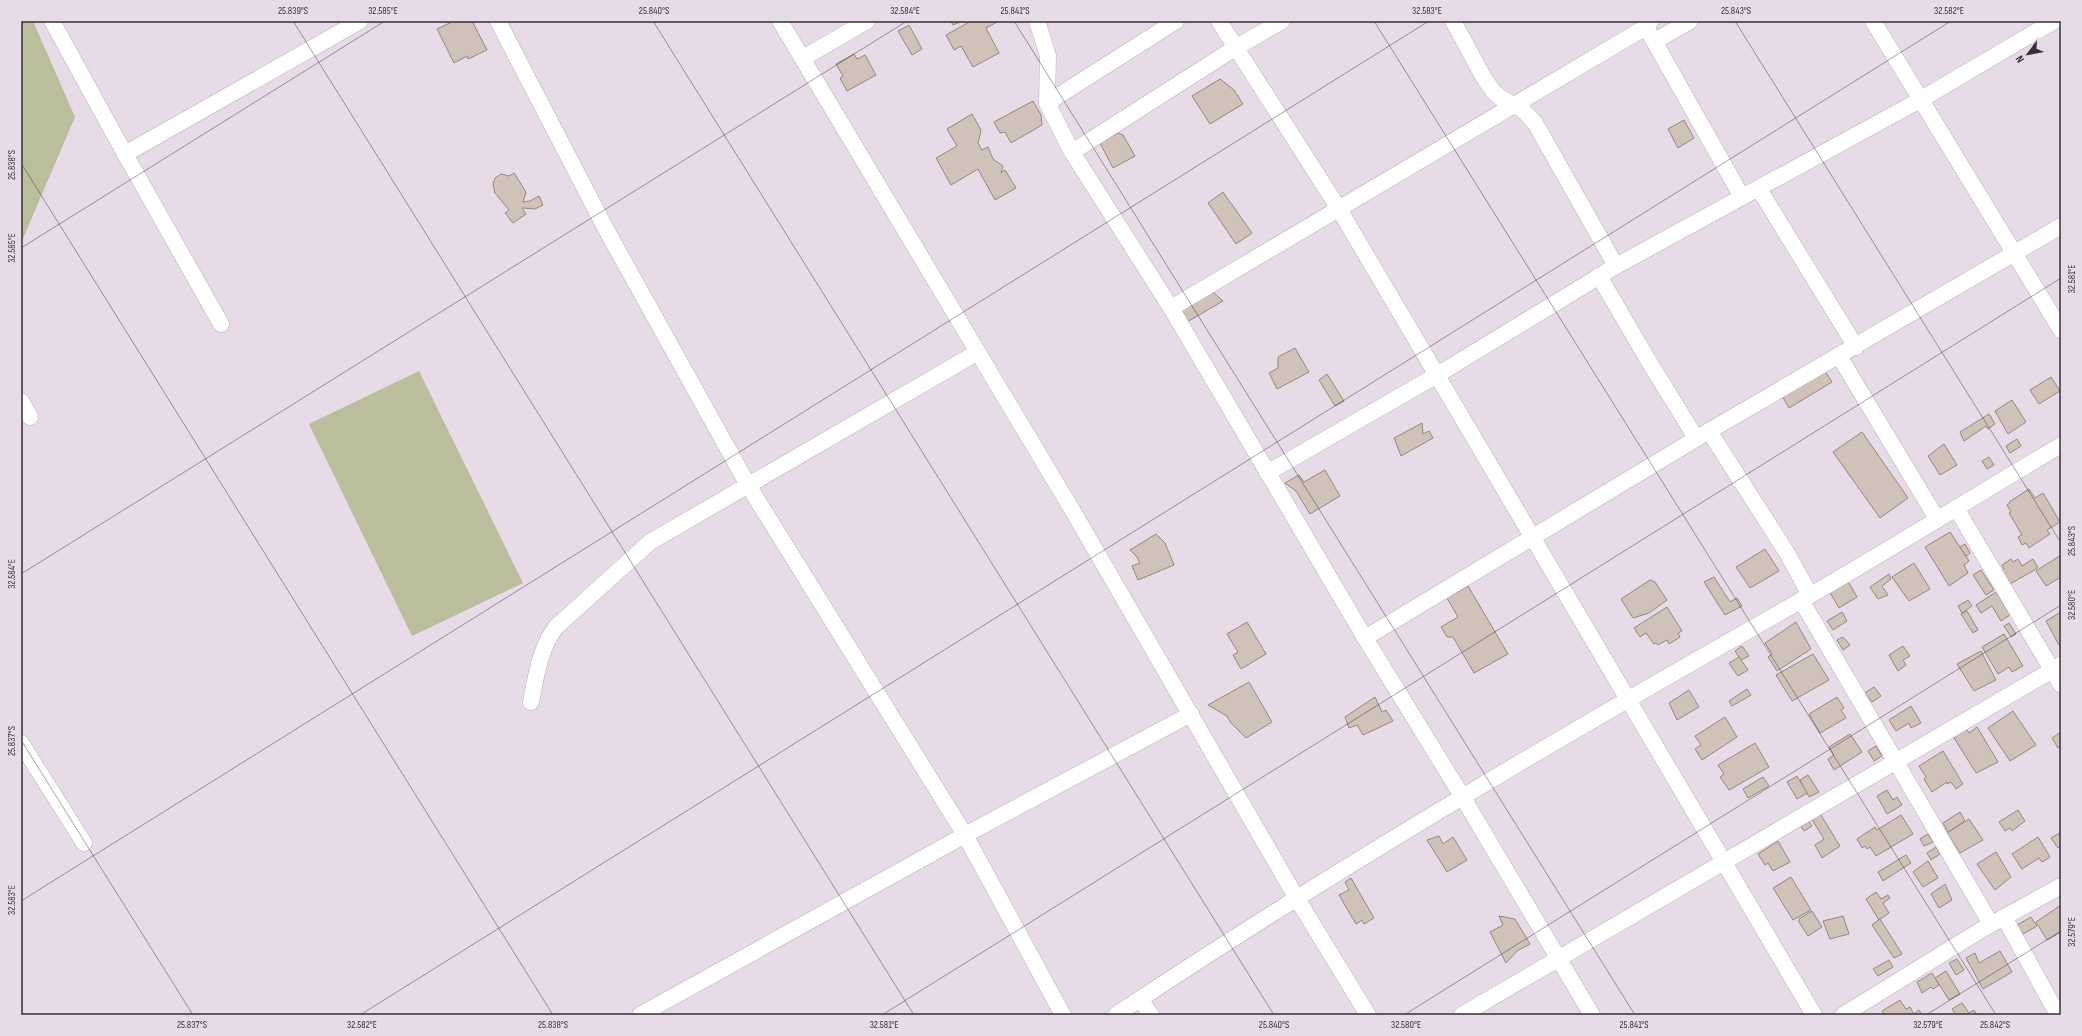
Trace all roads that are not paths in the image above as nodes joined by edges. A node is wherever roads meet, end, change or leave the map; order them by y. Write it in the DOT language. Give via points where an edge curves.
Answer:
graph roads {
  1 [pos="52,21"];
  2 [pos="360,21"];
  3 [pos="498,21"];
  4 [pos="780,21"];
  5 [pos="867,21"];
  6 [pos="1037,21"];
  7 [pos="1176,21"];
  8 [pos="1219,21"];
  9 [pos="1282,21"];
  10 [pos="1453,21"];
  11 [pos="1690,21"];
  12 [pos="1873,21"];
  13 [pos="2054,21"];
  14 [pos="1649,24"];
  15 [pos="1655,41"];
  16 [pos="1235,48"];
  17 [pos="803,58"];
  18 [pos="1920,100"];
  19 [pos="1047,102"];
  20 [pos="1512,105"];
  21 [pos="1072,152"];
  22 [pos="125,154"];
  23 [pos="1759,189"];
  24 [pos="1742,197"];
  25 [pos="1339,209"];
  26 [pos="2061,226"];
  27 [pos="2013,254"];
  28 [pos="1616,266"];
  29 [pos="1600,276"];
  30 [pos="1171,308"];
  31 [pos="221,324"];
  32 [pos="2061,330"];
  33 [pos="1856,347"];
  34 [pos="978,352"];
  35 [pos="1838,356"];
  36 [pos="1437,375"];
  37 [pos="21,401"];
  38 [pos="30,417"];
  39 [pos="1703,434"];
  40 [pos="2061,445"];
  41 [pos="1267,473"];
  42 [pos="748,485"];
  43 [pos="1956,508"];
  44 [pos="1937,519"];
  45 [pos="1533,536"];
  46 [pos="1806,598"];
  47 [pos="1365,638"];
  48 [pos="2057,667"];
  49 [pos="2061,685"];
  50 [pos="1629,699"];
  51 [pos="530,702"];
  52 [pos="1191,714"];
  53 [pos="21,744"];
  54 [pos="1895,762"];
  55 [pos="1462,796"];
  56 [pos="965,835"];
  57 [pos="84,843"];
  58 [pos="1725,862"];
  59 [pos="2061,886"];
  60 [pos="1296,898"];
  61 [pos="1998,920"];
  62 [pos="1559,959"];
  63 [pos="1140,999"];
  64 [pos="640,1015"];
  65 [pos="1062,1015"];
  66 [pos="1116,1015"];
  67 [pos="1151,1015"];
  68 [pos="1368,1015"];
  69 [pos="1462,1015"];
  70 [pos="1592,1015"];
  71 [pos="1814,1015"];
  72 [pos="1843,1015"];
  73 [pos="2058,1015"];
  1 -- 22 [label="street"];
  2 -- 22 [label="street"];
  3 -- 42 [label="street" via="608,233"];
  4 -- 17 [label="street"];
  5 -- 17 [label="street"];
  6 -- 19 [label="street" via="1048,56"];
  7 -- 19 [label="street"];
  8 -- 16 [label="street"];
  9 -- 16 [label="street"];
  10 -- 20 [label="street" via="1484,78 1494,92"];
  11 -- 15 [label="street"];
  12 -- 18 [label="street"];
  13 -- 18 [label="street"];
  14 -- 15 [label="street"];
  14 -- 20 [label="street"];
  15 -- 24 [label="street"];
  16 -- 21 [label="street"];
  16 -- 25 [label="street"];
  17 -- 34 [label="street"];
  18 -- 23 [label="street"];
  18 -- 27 [label="street"];
  19 -- 21 [label="street"];
  20 -- 25 [label="street"];
  20 -- 28 [label="street" via="1522,109 1535,123"];
  21 -- 30 [label="street"];
  22 -- 31 [label="street"];
  23 -- 24 [label="street"];
  23 -- 33 [label="street"];
  24 -- 28 [label="street"];
  25 -- 30 [label="street"];
  25 -- 36 [label="street"];
  26 -- 27 [label="street"];
  27 -- 32 [label="street"];
  27 -- 33 [label="street"];
  28 -- 29 [label="street"];
  29 -- 36 [label="street"];
  29 -- 39 [label="street" via="1648,360"];
  30 -- 41 [label="street"];
  33 -- 35 [label="street"];
  34 -- 42 [label="street"];
  34 -- 52 [label="street"];
  35 -- 39 [label="street"];
  35 -- 44 [label="street"];
  36 -- 41 [label="street"];
  36 -- 45 [label="street"];
  37 -- 38 [label="street"];
  39 -- 45 [label="street"];
  39 -- 46 [label="street" via="1787,553"];
  40 -- 43 [label="street"];
  41 -- 47 [label="street"];
  42 -- 51 [label="street" via="650,542 556,627 539,662"];
  42 -- 56 [label="street"];
  43 -- 44 [label="street"];
  43 -- 48 [label="street"];
  44 -- 46 [label="street"];
  45 -- 47 [label="street"];
  45 -- 50 [label="street"];
  46 -- 50 [label="street"];
  46 -- 54 [label="street"];
  47 -- 55 [label="street"];
  48 -- 49 [label="street"];
  48 -- 54 [label="street"];
  50 -- 55 [label="street"];
  50 -- 58 [label="street"];
  52 -- 56 [label="street"];
  52 -- 60 [label="street"];
  53 -- 57 [label="street"];
  54 -- 58 [label="street"];
  54 -- 61 [label="street"];
  55 -- 60 [label="street"];
  55 -- 62 [label="street"];
  56 -- 64 [label="street"];
  56 -- 65 [label="street"];
  58 -- 62 [label="street"];
  58 -- 71 [label="street"];
  59 -- 61 [label="street"];
  60 -- 63 [label="street"];
  60 -- 68 [label="street"];
  61 -- 72 [label="street"];
  61 -- 73 [label="street"];
  62 -- 69 [label="street"];
  62 -- 70 [label="street"];
  63 -- 66 [label="street"];
  63 -- 67 [label="street"];
}
